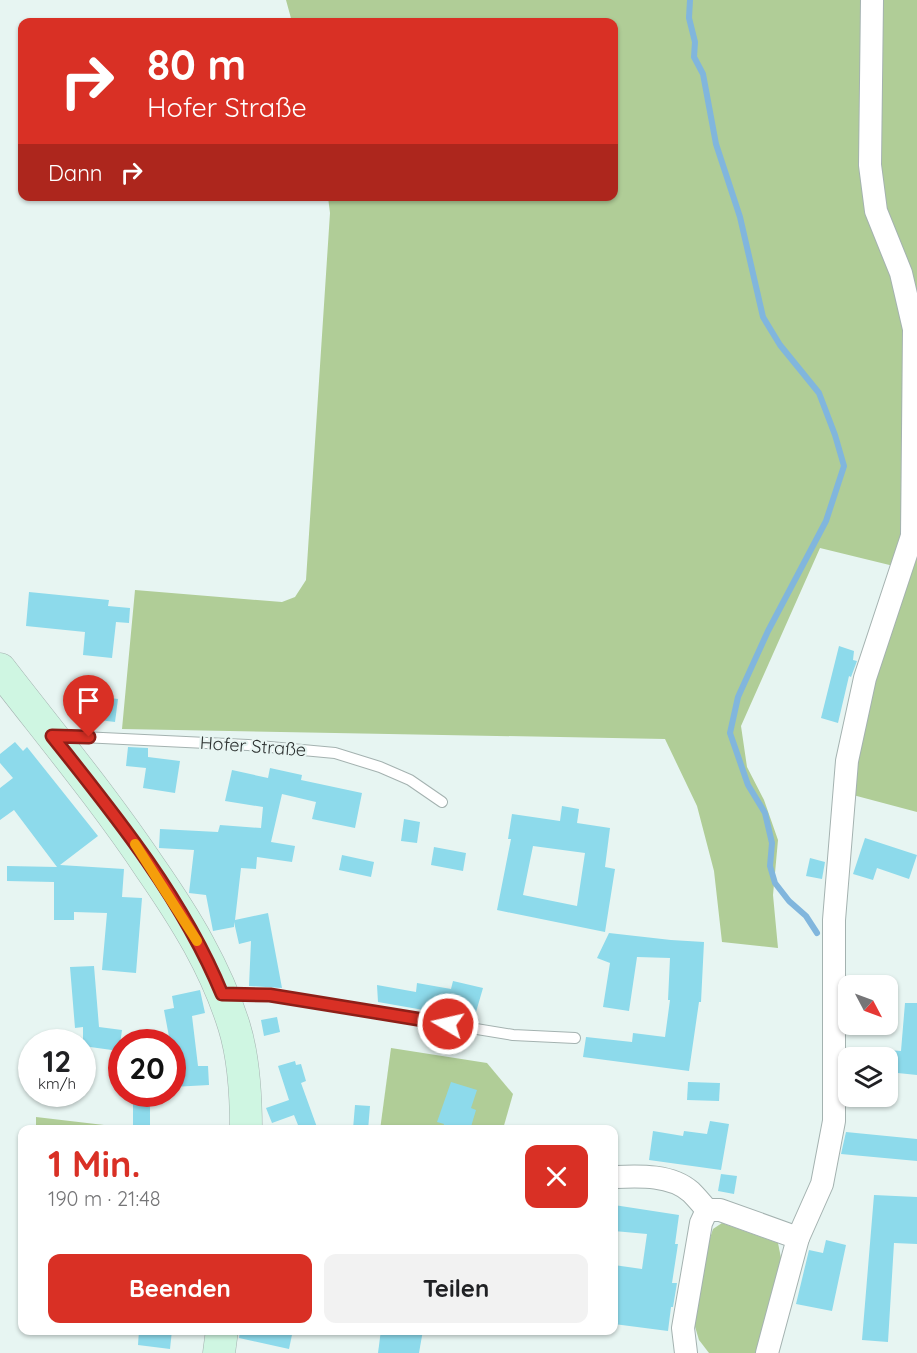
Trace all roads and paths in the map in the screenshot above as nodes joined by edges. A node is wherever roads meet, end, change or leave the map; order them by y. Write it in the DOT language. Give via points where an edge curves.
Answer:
graph roads {
  1 [pos="872,0"];
  2 [pos="0,669"];
  3 [pos="52,736"];
  4 [pos="442,802"];
  5 [pos="222,994"];
  6 [pos="575,1038"];
  7 [pos="246,1125"];
  8 [pos="618,1177"];
  9 [pos="707,1210"];
  10 [pos="798,1238"];
  11 [pos="221,1335"];
  12 [pos="219,1353"];
  13 [pos="687,1353"];
  14 [pos="767,1353"];
  1 -- 10 [label="street" via="870,165 876,211 901,273 914,329 912,536 865,678 847,761 834,920 834,1120 822,1184"];
  2 -- 3 [label="main road"];
  3 -- 4 [label="lane, Hofer Straße" via="335,753 410,780"];
  3 -- 5 [label="main road" via="124,829 170,897 206,957"];
  5 -- 6 [label="lane" via="270,995 513,1035"];
  5 -- 7 [label="main road" via="234,1028 246,1094"];
  8 -- 9 [label="street" via="646,1176 675,1183"];
  9 -- 10 [label="street" via="720,1210"];
  9 -- 13 [label="street" via="701,1223 683,1328"];
  10 -- 14 [label="street"];
  11 -- 12 [label="main road"];
}
